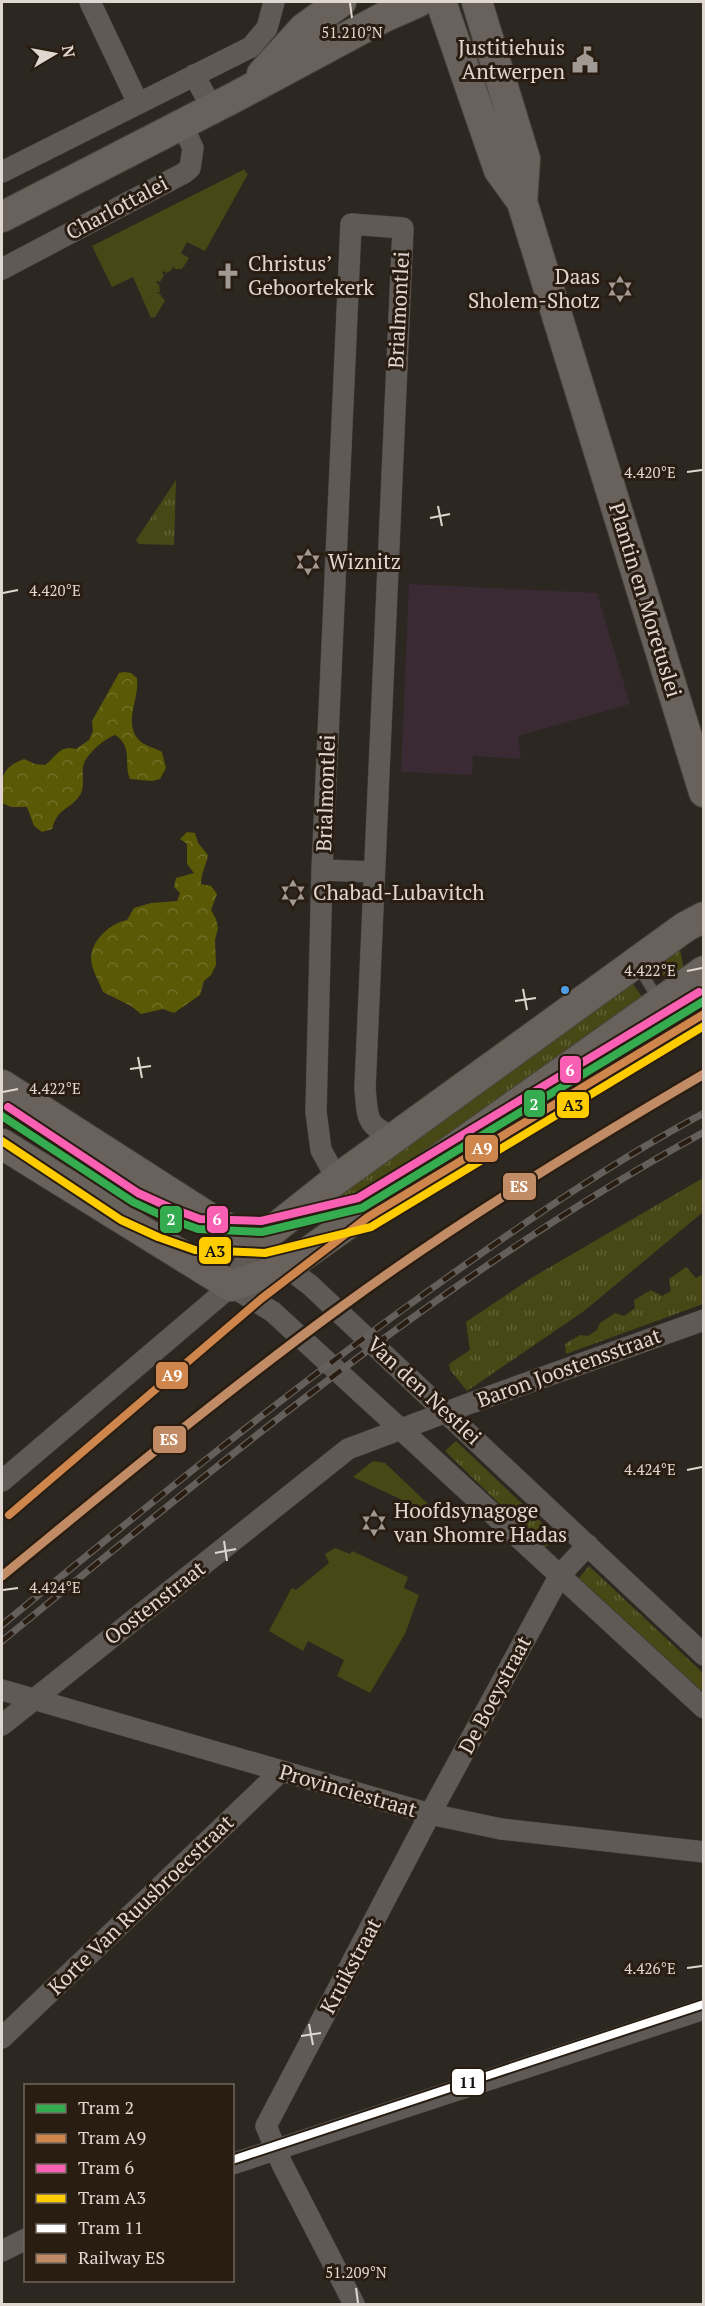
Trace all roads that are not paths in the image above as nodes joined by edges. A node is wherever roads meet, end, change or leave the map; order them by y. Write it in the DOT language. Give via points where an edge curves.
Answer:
graph roads {
  1 [pos="90,2"];
  2 [pos="274,2"];
  3 [pos="341,2"];
  4 [pos="418,2"];
  5 [pos="441,2"];
  6 [pos="477,2"];
  7 [pos="194,75"];
  8 [pos="138,103"];
  9 [pos="223,103"];
  10 [pos="182,124"];
  11 [pos="2,172"];
  12 [pos="522,202"];
  13 [pos="2,217"];
  14 [pos="2,269"];
  15 [pos="704,792"];
  16 [pos="322,870"];
  17 [pos="374,872"];
  18 [pos="704,917"];
  19 [pos="636,963"];
  20 [pos="704,971"];
  21 [pos="659,1001"];
  22 [pos="2,1085"];
  23 [pos="395,1138"];
  24 [pos="2,1144"];
  25 [pos="337,1179"];
  26 [pos="255,1244"];
  27 [pos="286,1267"];
  28 [pos="231,1286"];
  29 [pos="704,1320"];
  30 [pos="446,1412"];
  31 [pos="402,1429"];
  32 [pos="2,1481"];
  33 [pos="588,1545"];
  34 [pos="560,1575"];
  35 [pos="704,1655"];
  36 [pos="2,1690"];
  37 [pos="33,1700"];
  38 [pos="704,1708"];
  39 [pos="2,1725"];
  40 [pos="281,1771"];
  41 [pos="430,1814"];
  42 [pos="704,1852"];
  43 [pos="704,2009"];
  44 [pos="2,2038"];
  45 [pos="276,2150"];
  46 [pos="234,2163"];
  47 [pos="24,2239"];
  48 [pos="2,2252"];
  49 [pos="354,2304"];
  1 -- 8 [label="street"];
  2 -- 7 [label="street" via="260,39"];
  3 -- 9 [label="street, Charlottalei" via="304,28 269,68"];
  4 -- 9 [label="street, Charlottalei"];
  5 -- 12 [label="street, Plantin en Moretuslei" via="499,170"];
  6 -- 12 [label="street, Plantin en Moretuslei" via="525,159"];
  7 -- 8 [label="street"];
  7 -- 9 [label="street"];
  8 -- 11 [label="street"];
  9 -- 10 [label="street, Charlottalei"];
  10 -- 13 [label="street, Charlottalei"];
  10 -- 14 [label="street, Charlottalei" via="193,148 190,168 183,174"];
  12 -- 15 [label="street, Plantin en Moretuslei"];
  16 -- 17 [label="street, Brialmontlei"];
  16 -- 17 [label="street, Brialmontlei" via="351,224 403,228"];
  16 -- 25 [label="street, Brialmontlei" via="316,1112 321,1150"];
  17 -- 23 [label="street, Brialmontlei" via="365,1088 368,1117 375,1129"];
  18 -- 19 [label="street"];
  19 -- 21 [label="lane"];
  19 -- 23 [label="street"];
  20 -- 21 [label="street"];
  21 -- 27 [label="street"];
  22 -- 26 [label="street"];
  23 -- 25 [label="street"];
  24 -- 28 [label="street"];
  25 -- 26 [label="street"];
  26 -- 27 [label="street, Van den Nestlei"];
  26 -- 28 [label="street"];
  27 -- 28 [label="street"];
  27 -- 30 [label="street, Van den Nestlei"];
  28 -- 31 [label="street, Van den Nestlei" via="273,1312"];
  28 -- 32 [label="street"];
  29 -- 30 [label="street, Baron Joostensstraat"];
  30 -- 31 [label="street, Baron Joostensstraat"];
  30 -- 33 [label="street, Van den Nestlei"];
  31 -- 34 [label="street, Van den Nestlei"];
  31 -- 37 [label="street, Oostenstraat" via="348,1449"];
  33 -- 34 [label="street"];
  33 -- 35 [label="street, Van den Nestlei"];
  34 -- 38 [label="street, Van den Nestlei"];
  34 -- 41 [label="street, De Boeystraat"];
  36 -- 37 [label="street, Provinciestraat"];
  37 -- 39 [label="street, Oostenstraat"];
  37 -- 40 [label="street, Provinciestraat"];
  40 -- 41 [label="street, Provinciestraat"];
  40 -- 44 [label="street, Korte Van Ruusbroecstraat"];
  41 -- 42 [label="street, Provinciestraat" via="501,1829"];
  41 -- 45 [label="street, Kruikstraat" via="266,2126"];
  43 -- 45 [label="street"];
  45 -- 46 [label="street"];
  45 -- 49 [label="street"];
  47 -- 48 [label="street"];
}
